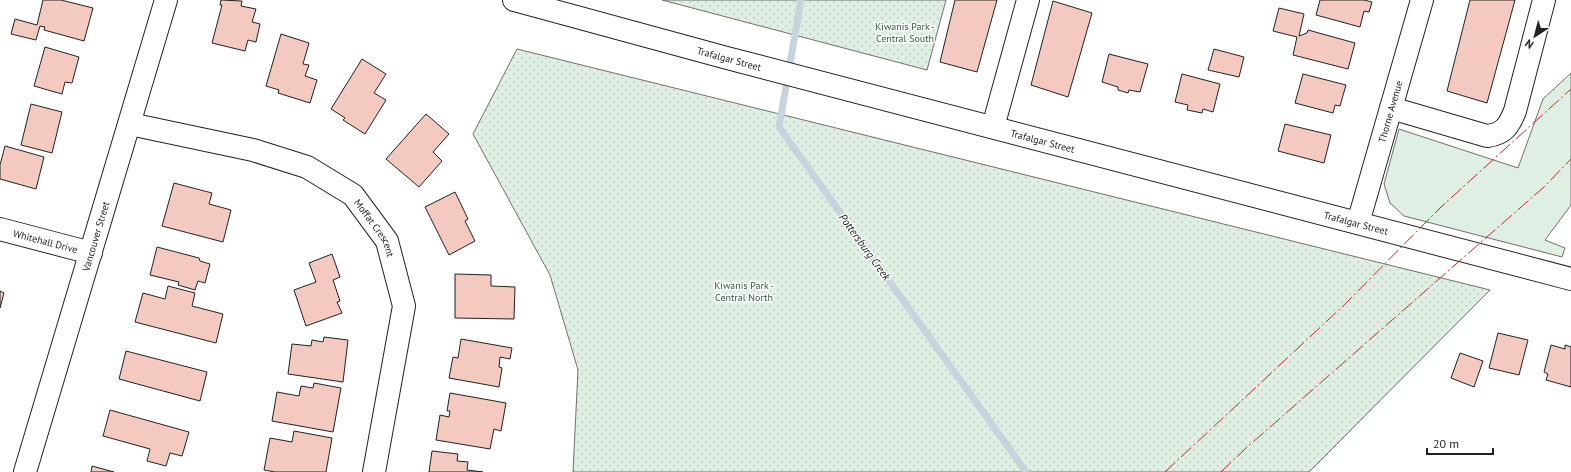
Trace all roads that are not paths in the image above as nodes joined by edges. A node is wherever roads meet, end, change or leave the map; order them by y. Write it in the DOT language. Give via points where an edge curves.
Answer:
graph roads {
  1 [pos="166,0"];
  2 [pos="514,0"];
  3 [pos="1028,0"];
  4 [pos="1422,0"];
  5 [pos="1544,0"];
  6 [pos="1391,108"];
  7 [pos="130,124"];
  8 [pos="993,127"];
  9 [pos="1358,223"];
  10 [pos="0,229"];
  11 [pos="91,253"];
  12 [pos="1571,279"];
  13 [pos="25,472"];
  14 [pos="374,472"];
  1 -- 7 [label="street, Vancouver Street"];
  2 -- 8 [label="street, Trafalgar Street"];
  3 -- 8 [label="street"];
  4 -- 6 [label="street, Thorne Avenue"];
  5 -- 6 [label="street" via="1515,111 1510,125 1502,132 1487,136"];
  6 -- 9 [label="street, Thorne Avenue"];
  7 -- 11 [label="street, Vancouver Street"];
  7 -- 14 [label="street, Moffat Crescent" via="253,150 307,167 353,195 387,241 404,306"];
  8 -- 9 [label="street, Trafalgar Street"];
  9 -- 12 [label="street, Trafalgar Street"];
  10 -- 11 [label="street, Whitehall Drive"];
  11 -- 13 [label="street, Vancouver Street"];
}
